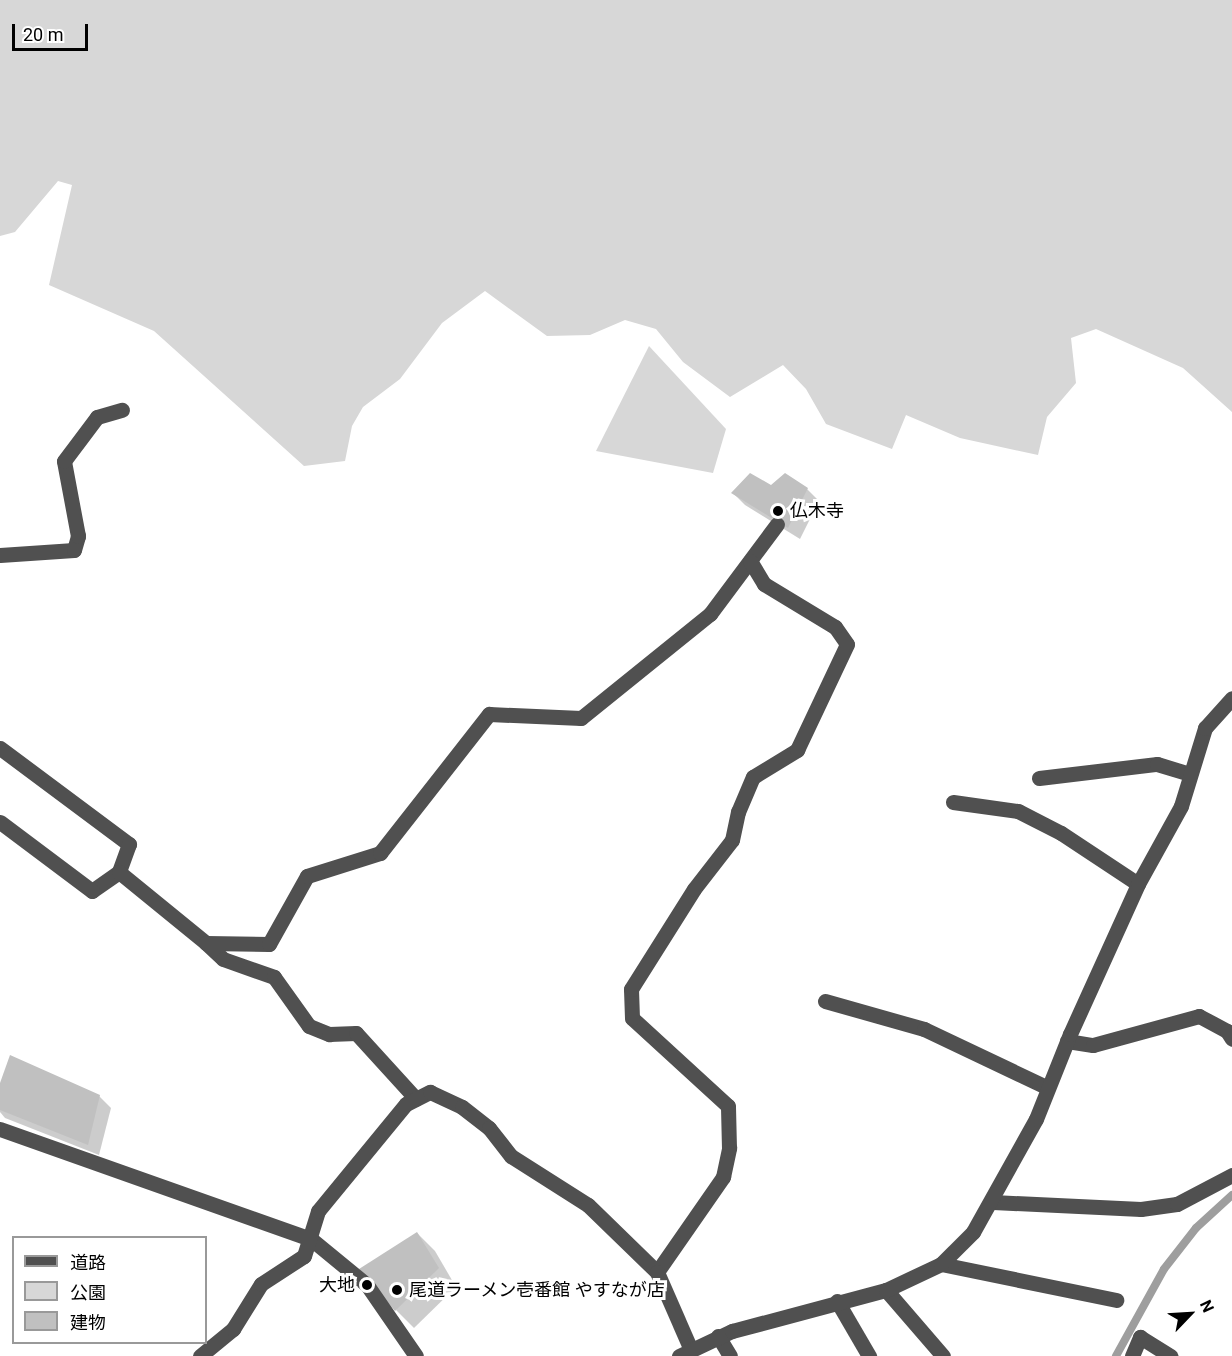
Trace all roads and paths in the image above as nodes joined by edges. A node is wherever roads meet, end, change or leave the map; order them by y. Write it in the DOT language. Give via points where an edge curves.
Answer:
graph roads {
  1 [pos="122,410"];
  2 [pos="777,524"];
  3 [pos="0,555"];
  4 [pos="750,561"];
  5 [pos="1232,698"];
  6 [pos="0,748"];
  7 [pos="1190,774"];
  8 [pos="1039,778"];
  9 [pos="953,802"];
  10 [pos="0,822"];
  11 [pos="119,872"];
  12 [pos="1138,884"];
  13 [pos="206,943"];
  14 [pos="825,1001"];
  15 [pos="1232,1039"];
  16 [pos="1067,1041"];
  17 [pos="1048,1088"];
  18 [pos="416,1099"];
  19 [pos="0,1129"];
  20 [pos="1232,1175"];
  21 [pos="993,1202"];
  22 [pos="311,1239"];
  23 [pos="941,1264"];
  24 [pos="657,1272"];
  25 [pos="886,1290"];
  26 [pos="1116,1300"];
  27 [pos="837,1301"];
  28 [pos="718,1336"];
  29 [pos="685,1353"];
  30 [pos="200,1356"];
  31 [pos="416,1356"];
  32 [pos="730,1356"];
  33 [pos="869,1356"];
  34 [pos="943,1356"];
  35 [pos="1132,1356"];
  36 [pos="1170,1356"];
  1 -- 3 [label="street" via="97,417 64,461 78,536 74,550"];
  2 -- 4 [label="street"];
  4 -- 13 [label="street" via="710,614 581,718 489,714 380,853 307,876 269,944"];
  4 -- 24 [label="street" via="764,584 835,627 847,644 797,750 753,777 738,812 732,840 694,888 631,989 632,1018 728,1106 729,1148 723,1177"];
  5 -- 7 [label="street" via="1205,728"];
  6 -- 11 [label="street" via="129,843"];
  7 -- 8 [label="street" via="1157,764"];
  7 -- 12 [label="street" via="1181,806"];
  9 -- 12 [label="street" via="1018,811 1061,833"];
  10 -- 11 [label="street" via="92,891"];
  11 -- 13 [label="street"];
  12 -- 16 [label="street"];
  13 -- 18 [label="street" via="223,959 274,977 309,1026 329,1034 356,1033"];
  14 -- 17 [label="street" via="924,1029"];
  15 -- 16 [label="street" via="1227,1031 1200,1016 1093,1045"];
  16 -- 17 [label="street"];
  17 -- 21 [label="street"];
  18 -- 22 [label="street" via="406,1104 318,1211"];
  18 -- 24 [label="street" via="430,1092 462,1107 489,1128 511,1156 588,1205"];
  19 -- 22 [label="street"];
  20 -- 21 [label="street" via="1177,1204 1141,1209"];
  21 -- 23 [label="street" via="973,1232"];
  22 -- 30 [label="street" via="304,1256 261,1284 233,1329"];
  22 -- 31 [label="street" via="367,1285"];
  23 -- 25 [label="street"];
  23 -- 26 [label="street"];
  24 -- 29 [label="street"];
  25 -- 27 [label="street"];
  25 -- 34 [label="street"];
  27 -- 28 [label="street"];
  27 -- 33 [label="street"];
  28 -- 29 [label="street"];
  28 -- 32 [label="street"];
  35 -- 36 [label="street" via="1140,1337"];
}
